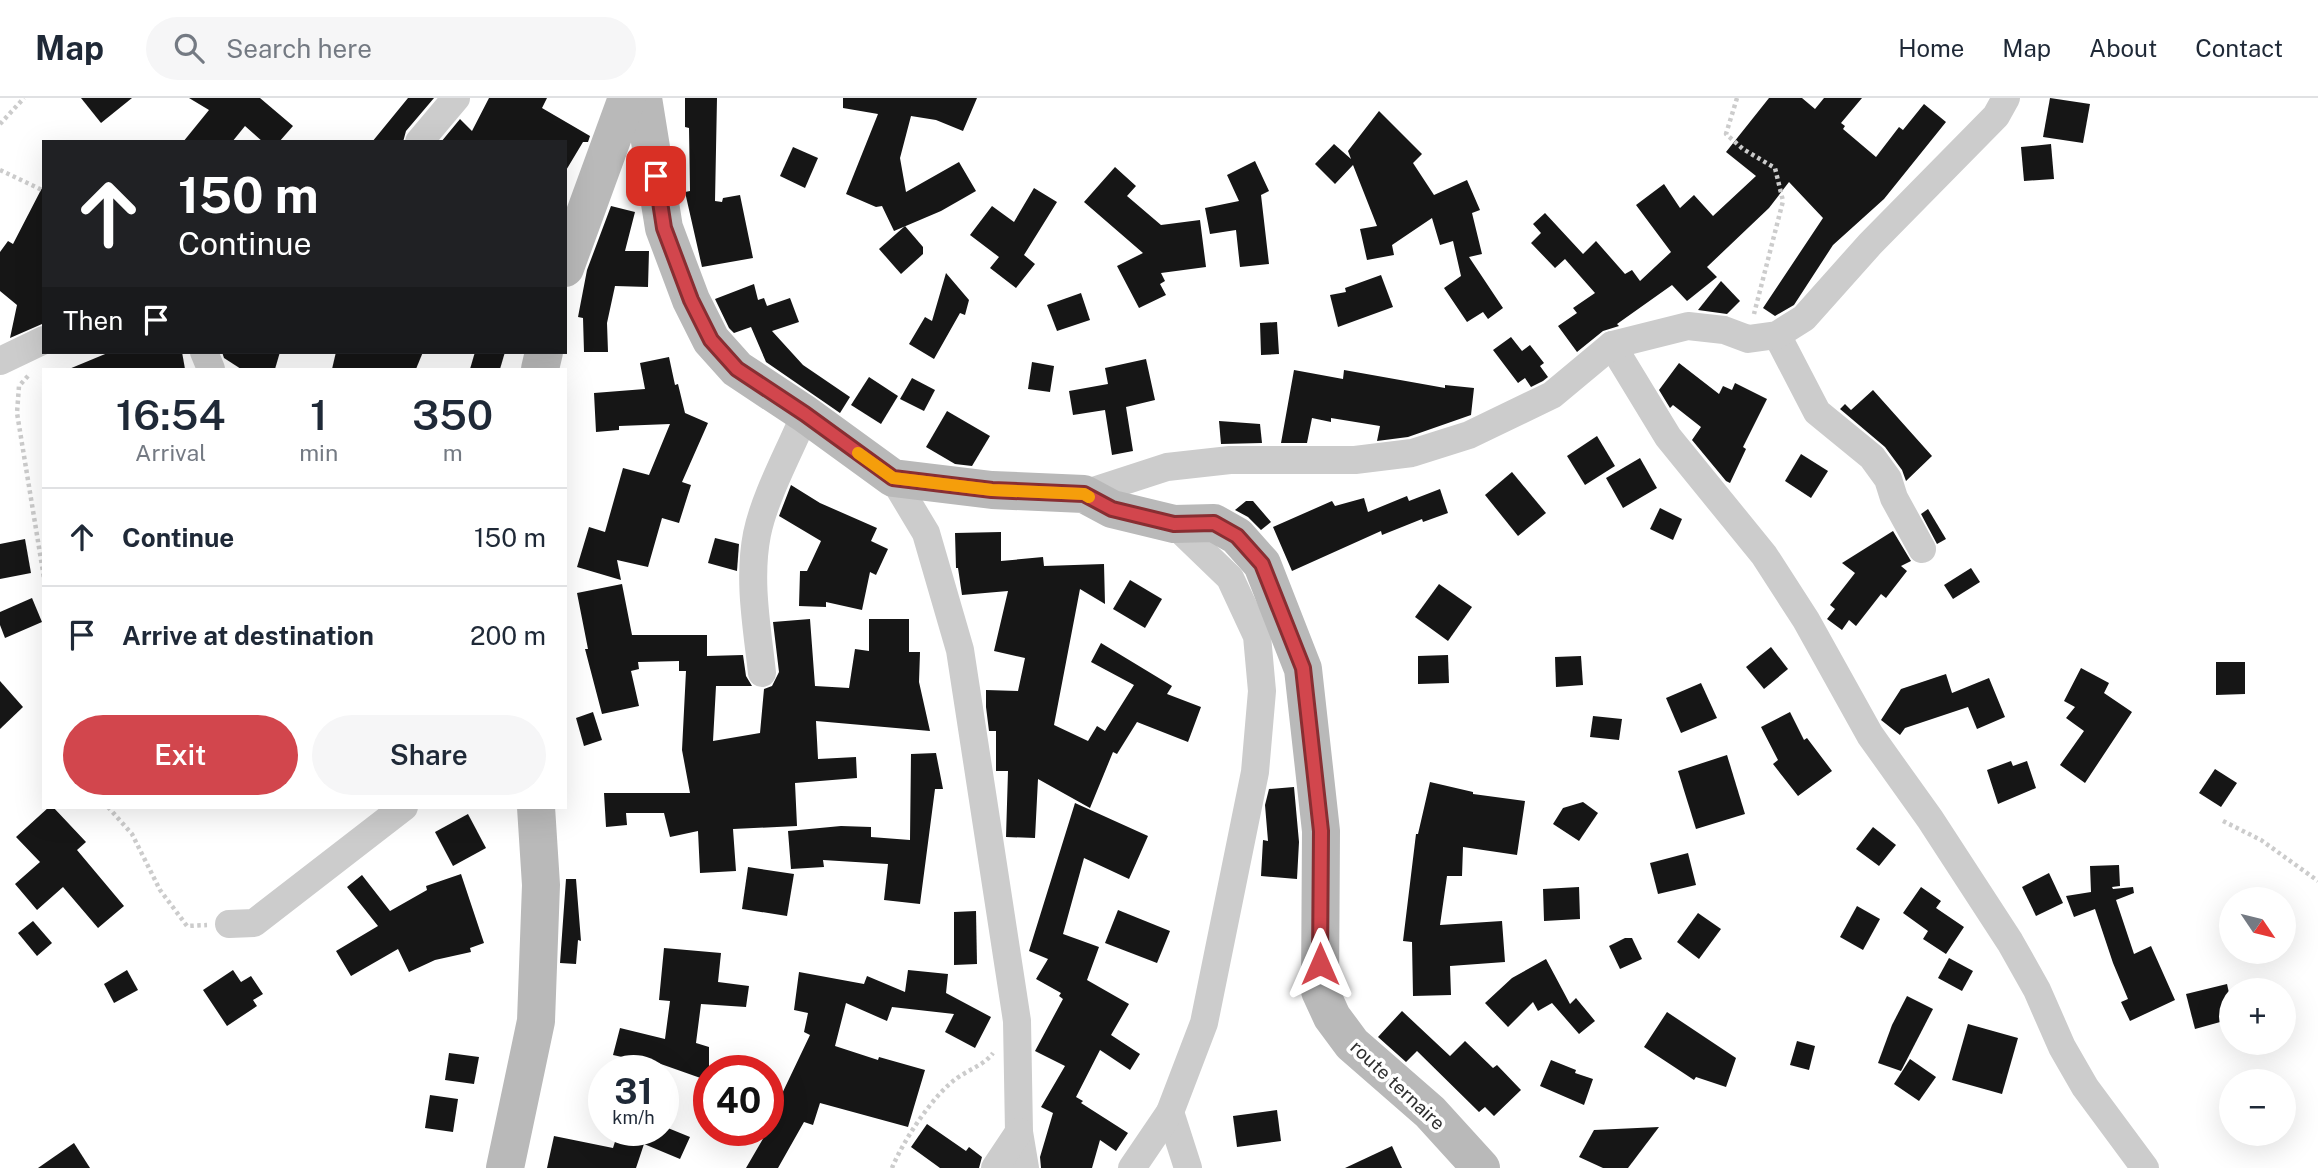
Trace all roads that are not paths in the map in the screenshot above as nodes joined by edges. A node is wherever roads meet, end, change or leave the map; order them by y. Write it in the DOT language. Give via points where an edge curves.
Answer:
graph roads {
  1 [pos="456,98"];
  2 [pos="627,98"];
  3 [pos="643,98"];
  4 [pos="2006,98"];
  5 [pos="421,140"];
  6 [pos="567,263"];
  7 [pos="1777,335"];
  8 [pos="42,341"];
  9 [pos="1612,345"];
  10 [pos="0,361"];
  11 [pos="805,414"];
  12 [pos="893,478"];
  13 [pos="1084,494"];
  14 [pos="1174,524"];
  15 [pos="1922,548"];
  16 [pos="761,673"];
  17 [pos="401,809"];
  18 [pos="536,809"];
  19 [pos="229,924"];
  20 [pos="1170,1112"];
  21 [pos="1019,1132"];
  22 [pos="505,1168"];
  23 [pos="995,1168"];
  24 [pos="1025,1168"];
  25 [pos="1132,1168"];
  26 [pos="1188,1168"];
  27 [pos="1480,1168"];
  28 [pos="2145,1168"];
  1 -- 5 [label="street"];
  2 -- 6 [label="street"];
  3 -- 11 [label="street" via="664,228 711,340 737,369"];
  4 -- 7 [label="street" via="1996,116 1804,318"];
  7 -- 9 [label="street" via="1748,339 1724,330 1688,326"];
  7 -- 15 [label="street" via="1817,412 1872,457 1888,479"];
  8 -- 10 [label="street"];
  9 -- 13 [label="street" via="1552,394 1508,418 1412,453 1355,460 1230,460 1167,467"];
  9 -- 28 [label="street" via="1668,437 1764,555 1807,620 1870,735 2010,942 2085,1087"];
  11 -- 12 [label="street"];
  11 -- 16 [label="street" via="765,506 753,560"];
  12 -- 13 [label="street" via="992,490"];
  12 -- 21 [label="street" via="926,533 960,649 1017,1021"];
  13 -- 14 [label="street, route ternaire" via="1112,509"];
  14 -- 20 [label="street" via="1230,578 1256,636 1262,691 1255,772 1204,1023"];
  14 -- 27 [label="street, route ternaire" via="1214,523 1237,536 1262,564 1303,668 1321,831 1320,991 1332,1017 1352,1044 1430,1112"];
  17 -- 19 [label="street" via="254,923"];
  18 -- 22 [label="street" via="541,885 536,1021"];
  20 -- 25 [label="street"];
  20 -- 26 [label="street"];
  21 -- 23 [label="street"];
  21 -- 24 [label="street"];
}
